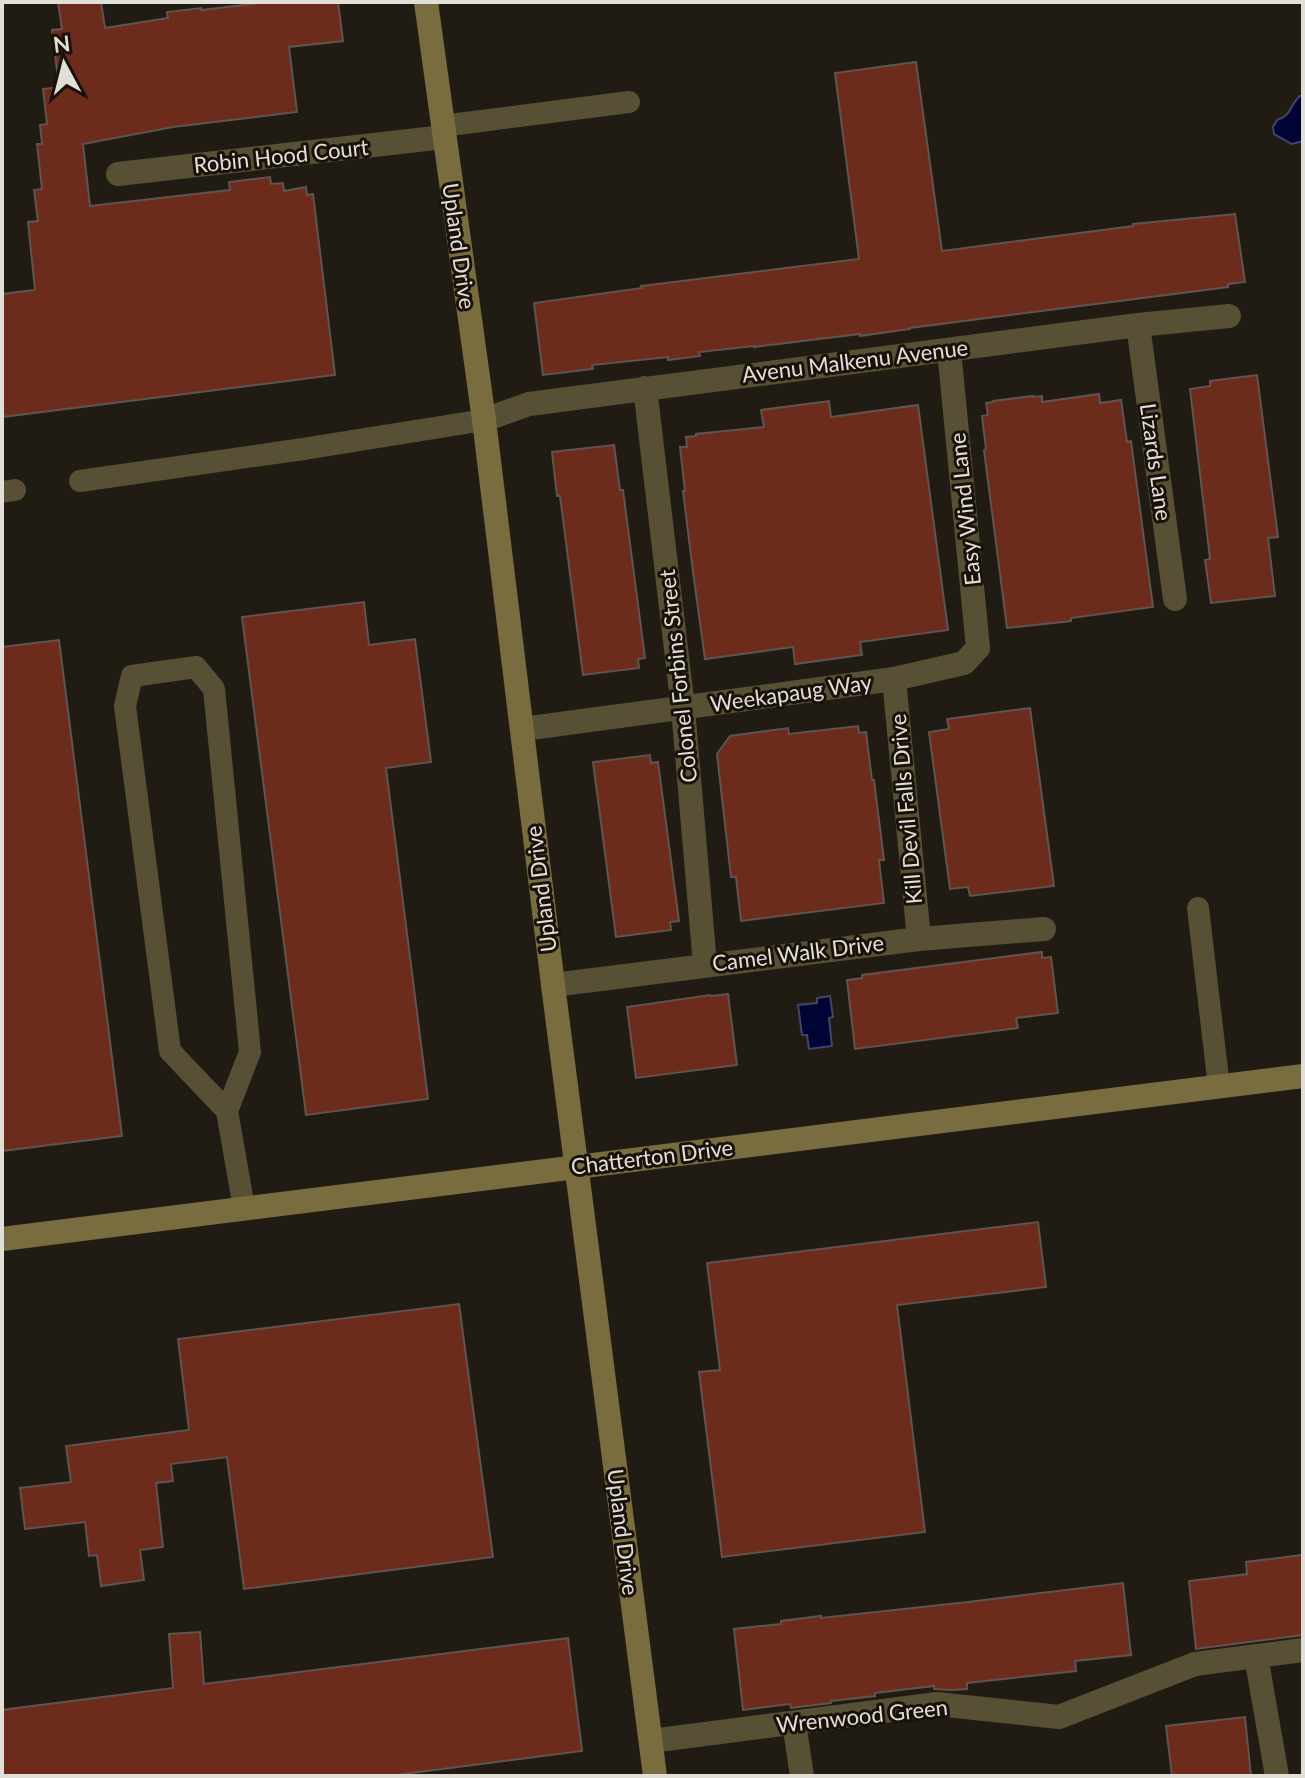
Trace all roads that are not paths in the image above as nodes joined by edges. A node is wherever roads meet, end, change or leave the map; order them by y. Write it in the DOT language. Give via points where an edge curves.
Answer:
graph roads {
  1 [pos="426,2"];
  2 [pos="629,102"];
  3 [pos="443,131"];
  4 [pos="118,174"];
  5 [pos="1229,316"];
  6 [pos="1138,325"];
  7 [pos="949,350"];
  8 [pos="645,388"];
  9 [pos="484,420"];
  10 [pos="80,481"];
  11 [pos="1175,599"];
  12 [pos="964,663"];
  13 [pos="894,679"];
  14 [pos="683,708"];
  15 [pos="523,729"];
  16 [pos="1198,908"];
  17 [pos="1044,929"];
  18 [pos="919,939"];
  19 [pos="705,965"];
  20 [pos="553,985"];
  21 [pos="1303,1076"];
  22 [pos="1219,1087"];
  23 [pos="227,1111"];
  24 [pos="576,1167"];
  25 [pos="244,1208"];
  26 [pos="2,1239"];
  27 [pos="1303,1650"];
  28 [pos="1256,1656"];
  29 [pos="794,1723"];
  30 [pos="651,1741"];
  31 [pos="655,1776"];
  32 [pos="802,1776"];
  33 [pos="1277,1776"];
  1 -- 3 [label="street, Upland Drive"];
  2 -- 3 [label="lane"];
  3 -- 4 [label="street, Robin Hood Court"];
  3 -- 9 [label="street, Upland Drive"];
  5 -- 6 [label="street, Avenu Malkenu Avenue"];
  6 -- 7 [label="street, Avenu Malkenu Avenue"];
  6 -- 11 [label="street, Lizards Lane"];
  7 -- 8 [label="street, Avenu Malkenu Avenue"];
  7 -- 12 [label="street, Easy Wind Lane" via="978,648"];
  8 -- 9 [label="street, Avenu Malkenu Avenue" via="529,404"];
  8 -- 14 [label="street, Colonel Forbins Street"];
  9 -- 10 [label="lane"];
  9 -- 15 [label="street, Upland Drive"];
  12 -- 13 [label="street, Weekapaug Way"];
  13 -- 14 [label="street, Weekapaug Way"];
  13 -- 18 [label="street, Kill Devil Falls Drive"];
  14 -- 15 [label="street, Weekapaug Way"];
  14 -- 19 [label="street, Colonel Forbins Street"];
  15 -- 20 [label="street, Upland Drive"];
  16 -- 22 [label="lane"];
  17 -- 18 [label="street, Camel Walk Drive"];
  18 -- 19 [label="street, Camel Walk Drive"];
  19 -- 20 [label="street, Camel Walk Drive"];
  20 -- 24 [label="street, Upland Drive"];
  21 -- 22 [label="street, Chatterton Drive"];
  22 -- 24 [label="street, Chatterton Drive"];
  23 -- 23 [label="lane" via="250,1052 214,689 196,667 132,676 125,706 170,1051"];
  23 -- 25 [label="lane"];
  24 -- 25 [label="street, Chatterton Drive"];
  24 -- 30 [label="street, Upland Drive"];
  25 -- 26 [label="street, Chatterton Drive"];
  27 -- 28 [label="street, Wrenwood Green"];
  28 -- 29 [label="street, Wrenwood Green" via="1195,1664 1059,1717 937,1704"];
  28 -- 33 [label="street"];
  29 -- 30 [label="street, Wrenwood Green"];
  29 -- 32 [label="street"];
  30 -- 31 [label="street, Upland Drive"];
}
